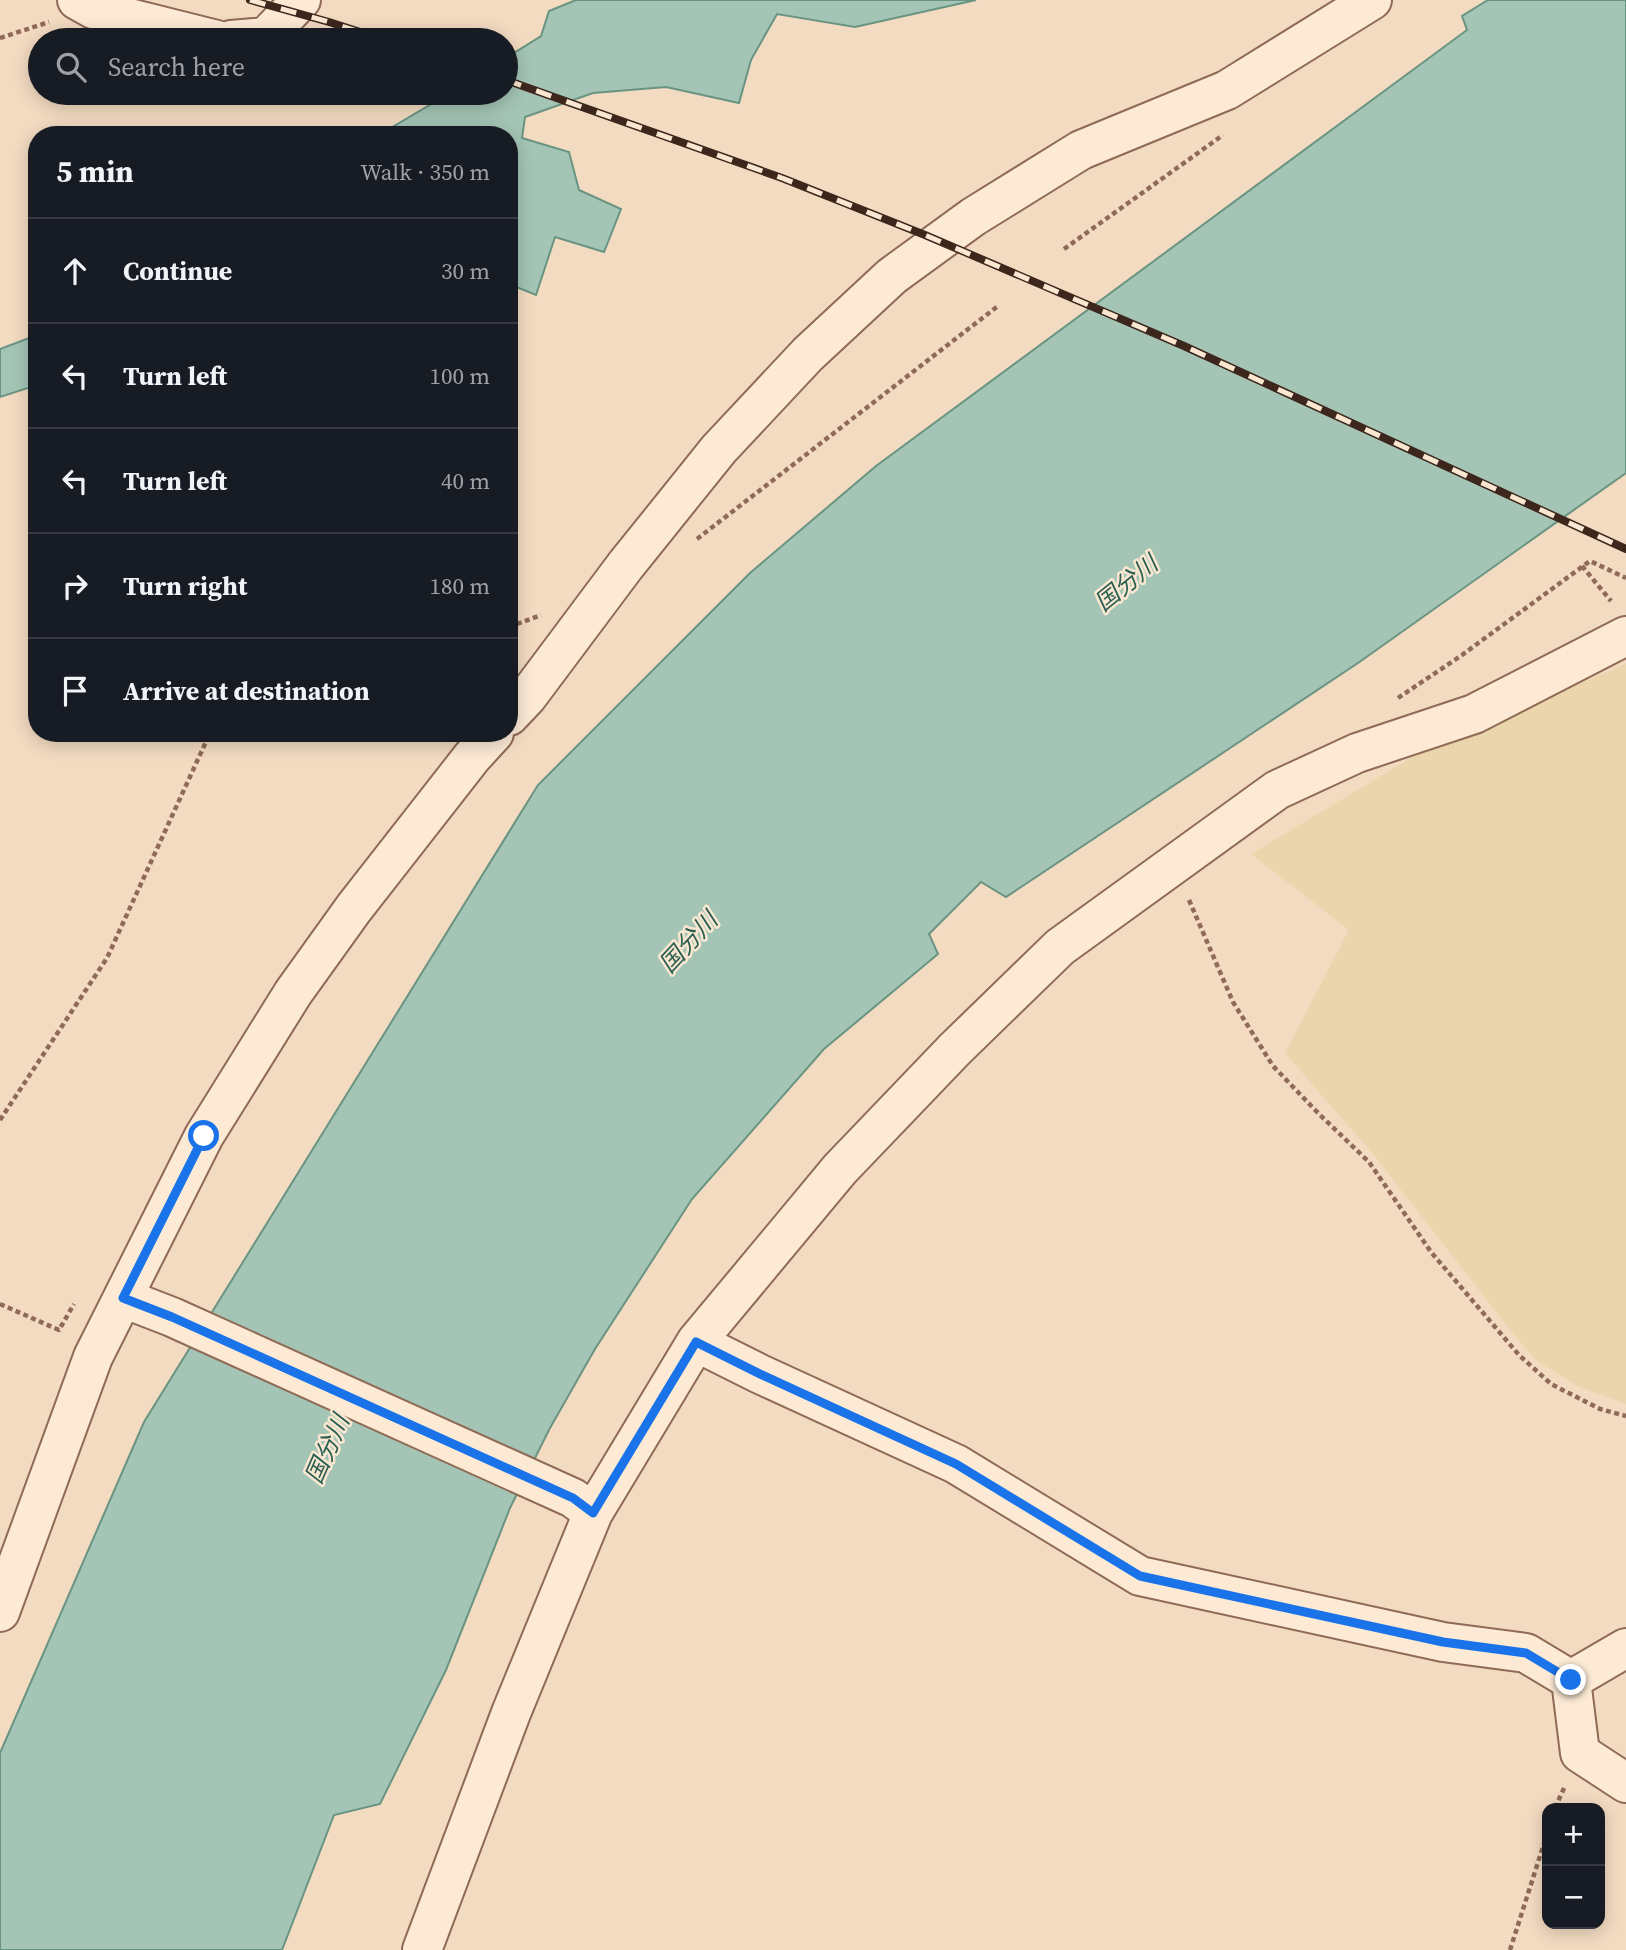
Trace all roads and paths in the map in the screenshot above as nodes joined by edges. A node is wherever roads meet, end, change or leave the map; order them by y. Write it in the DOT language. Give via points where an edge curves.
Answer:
graph roads {
  1 [pos="77,0"];
  2 [pos="300,0"];
  3 [pos="1372,0"];
  4 [pos="169,28"];
  5 [pos="274,28"];
  6 [pos="998,306"];
  7 [pos="691,545"];
  8 [pos="1582,566"];
  9 [pos="1626,578"];
  10 [pos="1622,623"];
  11 [pos="1396,699"];
  12 [pos="518,706"];
  13 [pos="206,742"];
  14 [pos="486,742"];
  15 [pos="1189,900"];
  16 [pos="0,1120"];
  17 [pos="123,1298"];
  18 [pos="696,1342"];
  19 [pos="1626,1416"];
  20 [pos="583,1506"];
  21 [pos="0,1612"];
  22 [pos="1626,1648"];
  23 [pos="1571,1680"];
  24 [pos="1626,1783"];
  25 [pos="1542,1850"];
  26 [pos="422,1950"];
  27 [pos="1510,1950"];
  1 -- 4 [label="street" via="93,9"];
  2 -- 5 [label="street"];
  3 -- 12 [label="street" via="1227,90 1081,150 973,217 892,276 808,354 719,449"];
  6 -- 7 [label="path"];
  8 -- 9 [label="path" via="1590,561"];
  8 -- 10 [label="path"];
  8 -- 11 [label="path"];
  10 -- 18 [label="street" via="1474,714 1357,753 1277,790 1060,947 840,1169"];
  13 -- 16 [label="path" via="107,958"];
  14 -- 17 [label="street" via="293,993 204,1136"];
  15 -- 19 [label="path" via="1233,1002 1273,1066 1368,1162 1431,1252 1519,1355 1551,1384 1600,1409"];
  17 -- 20 [label="street"];
  17 -- 21 [label="street" via="93,1357"];
  18 -- 20 [label="street"];
  18 -- 23 [label="street" via="956,1464 1140,1576 1443,1642 1526,1653"];
  20 -- 26 [label="street"];
  22 -- 23 [label="street"];
  23 -- 24 [label="street" via="1580,1753"];
  25 -- 27 [label="path"];
}
